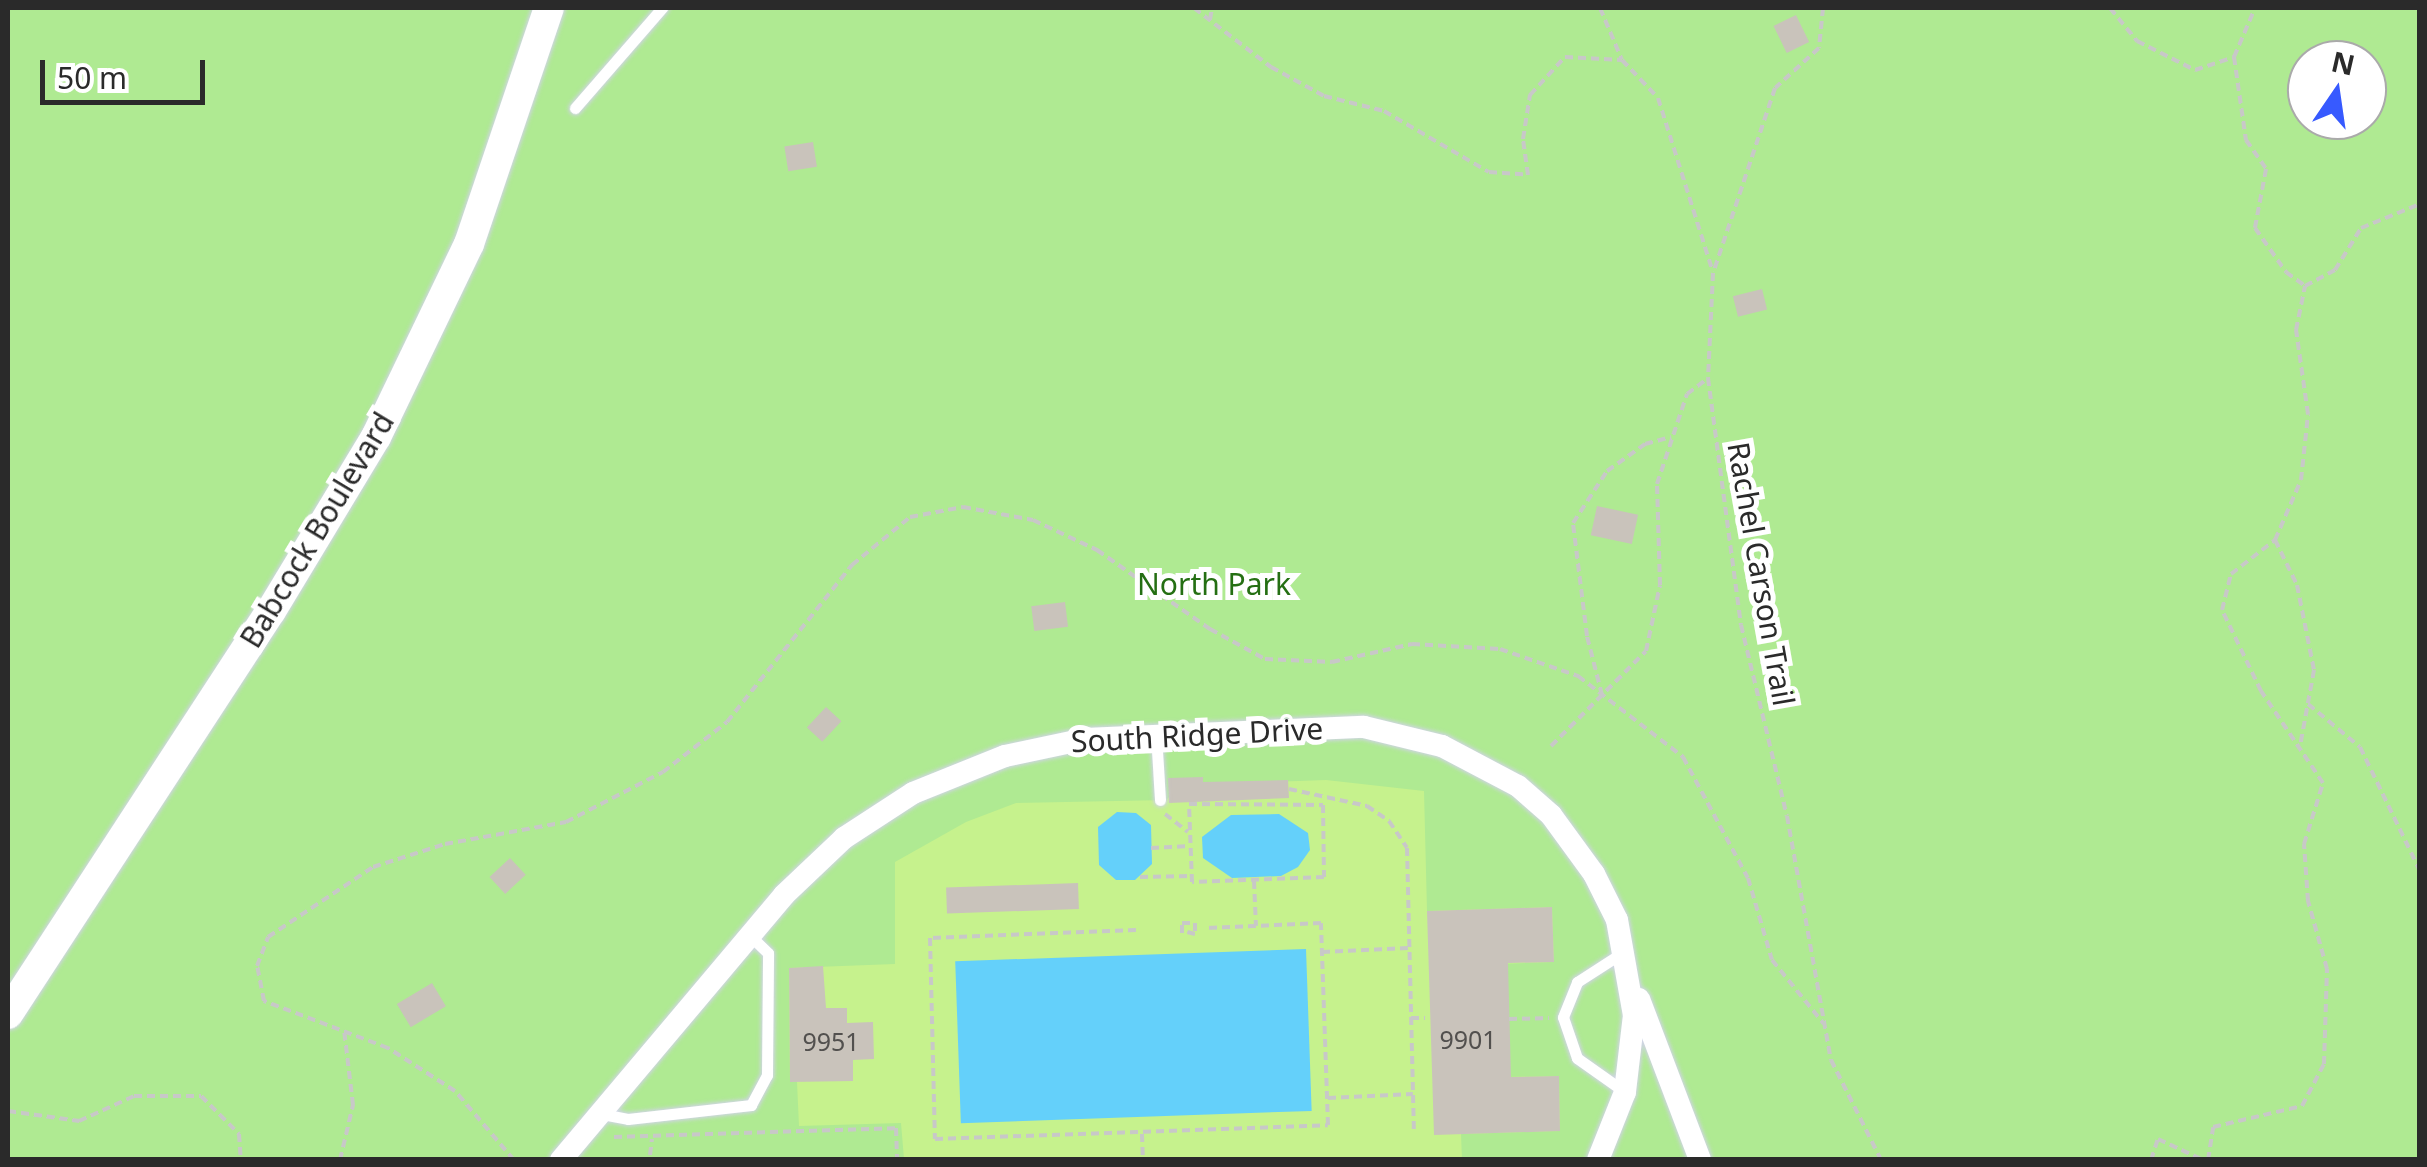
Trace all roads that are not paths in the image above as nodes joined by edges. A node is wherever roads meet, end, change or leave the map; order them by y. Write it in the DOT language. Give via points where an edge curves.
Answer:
graph roads {
  1 [pos="549,8"];
  2 [pos="662,8"];
  3 [pos="575,108"];
  4 [pos="1156,734"];
  5 [pos="1160,800"];
  6 [pos="748,934"];
  7 [pos="1625,951"];
  8 [pos="1631,979"];
  9 [pos="8,1014"];
  10 [pos="1625,1092"];
  11 [pos="598,1113"];
  12 [pos="561,1160"];
  13 [pos="1598,1160"];
  14 [pos="1700,1160"];
  1 -- 9 [label="main road, Babcock Boulevard" via="468,244 376,436 272,611"];
  2 -- 3 [label="lane"];
  4 -- 5 [label="lane"];
  4 -- 6 [label="street, South Ridge Drive" via="1044,746 913,793 844,838"];
  4 -- 7 [label="street, South Ridge Drive" via="1364,727 1407,734 1474,760 1518,786 1575,844 1617,920"];
  6 -- 11 [label="street, South Ridge Drive"];
  6 -- 11 [label="lane" via="768,953 767,1075 751,1106 628,1119"];
  7 -- 8 [label="street, South Ridge Drive"];
  7 -- 10 [label="lane" via="1577,982 1563,1017 1577,1058"];
  8 -- 10 [label="street, South Ridge Drive"];
  8 -- 14 [label="street, South Ridge Drive"];
  10 -- 13 [label="street, South Ridge Drive"];
  11 -- 12 [label="street, South Ridge Drive"];
}
